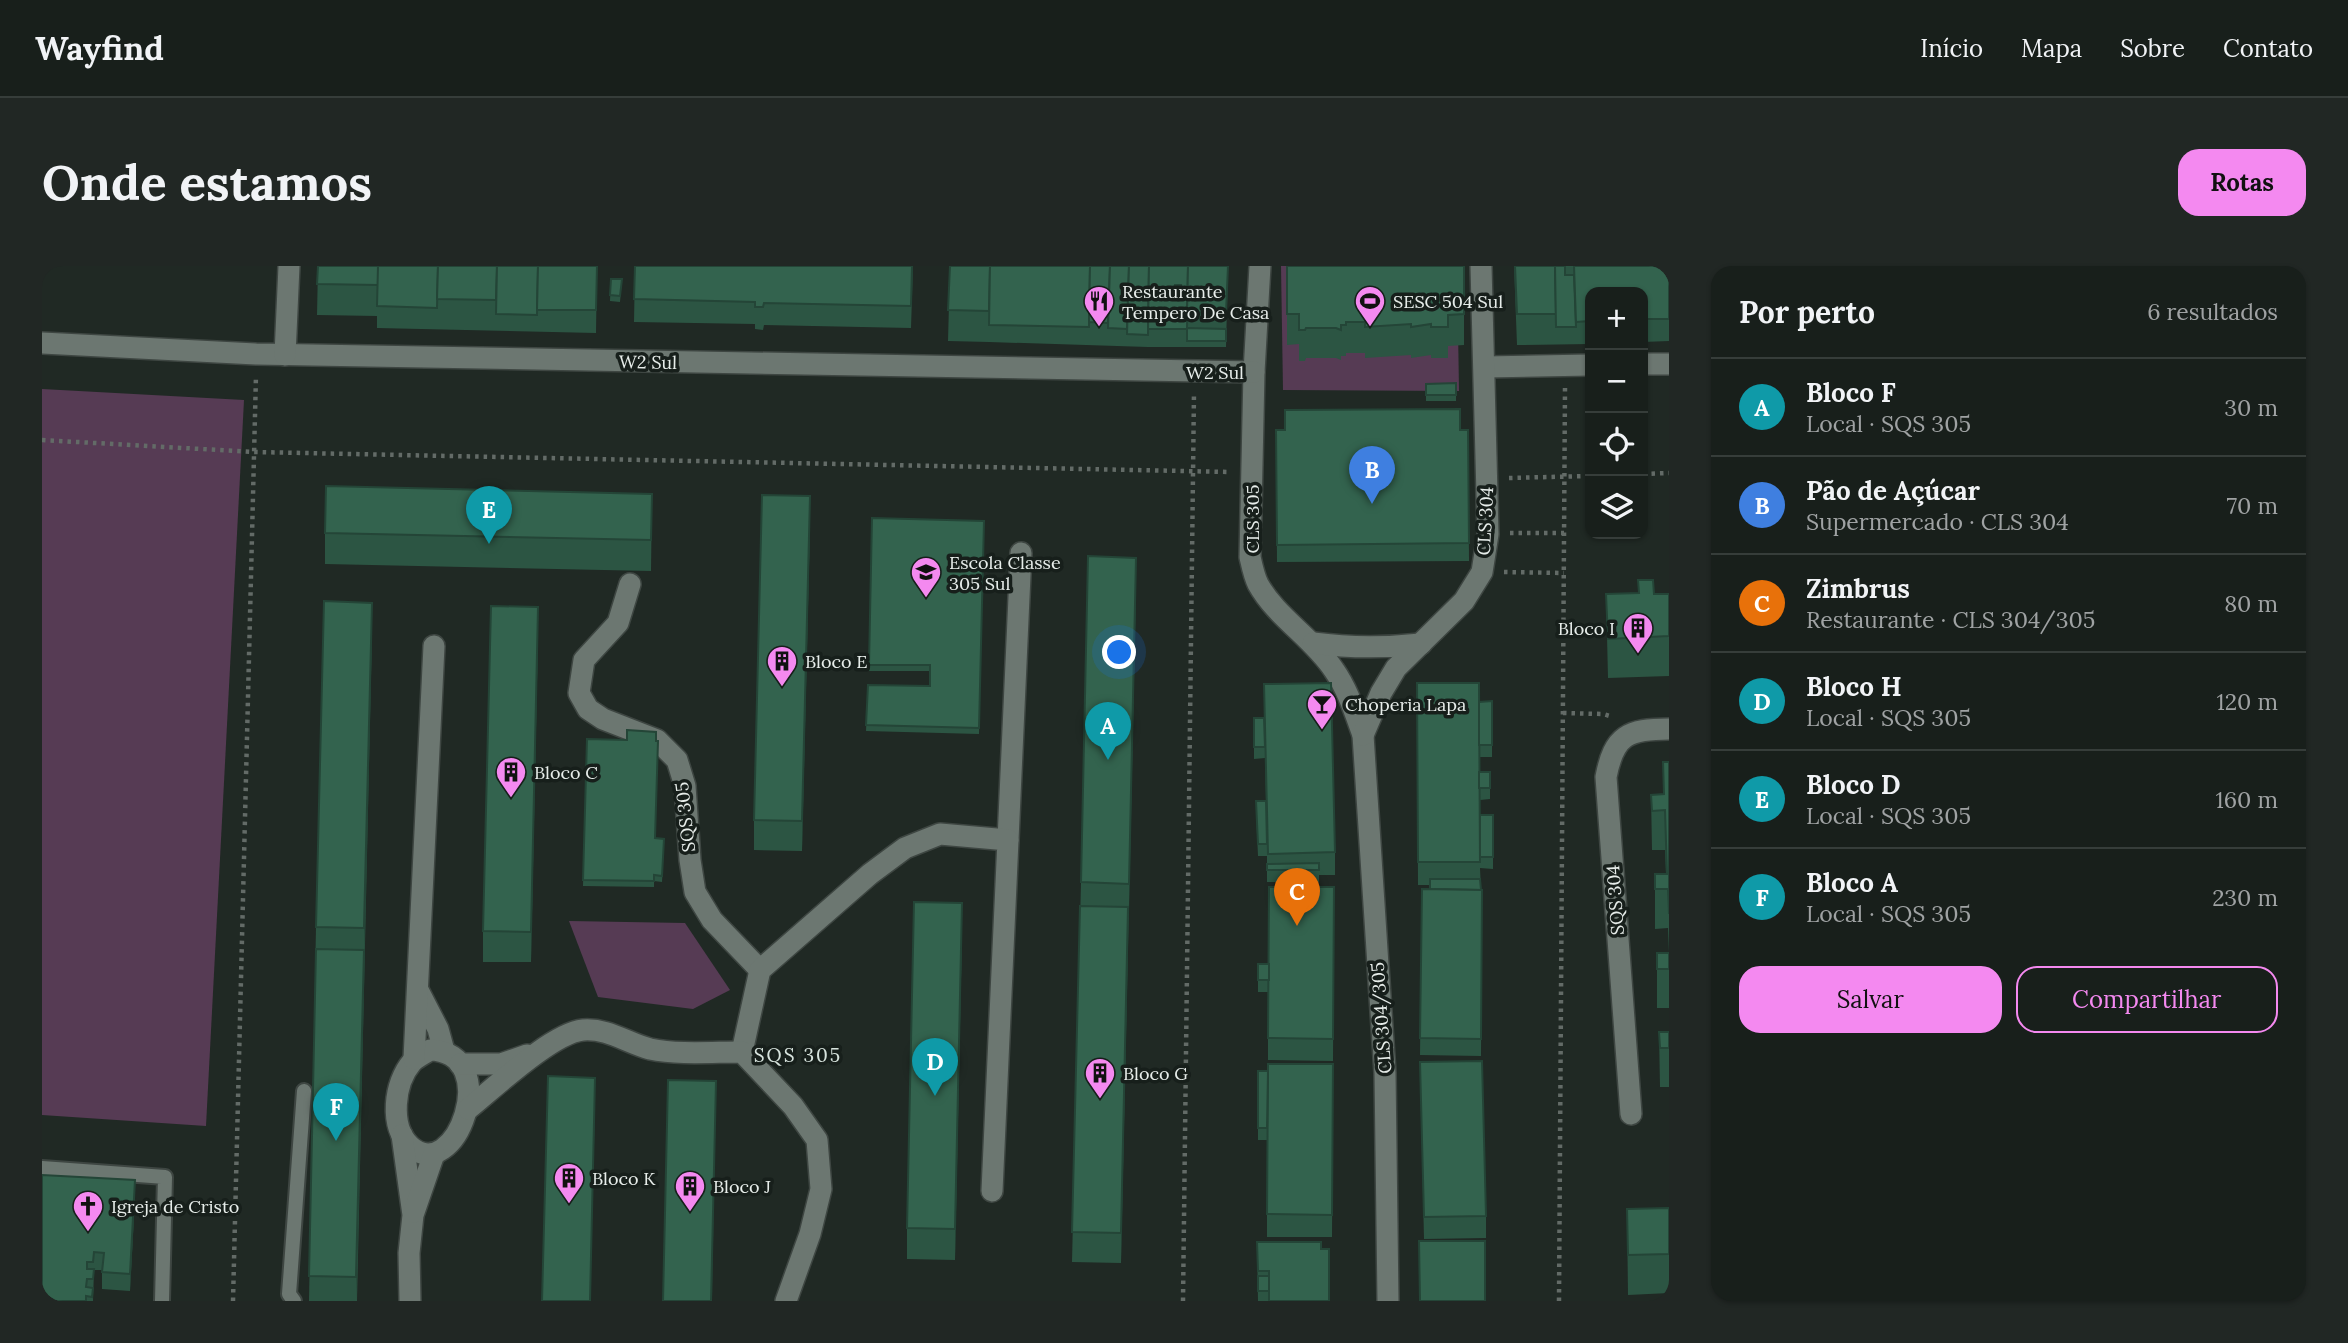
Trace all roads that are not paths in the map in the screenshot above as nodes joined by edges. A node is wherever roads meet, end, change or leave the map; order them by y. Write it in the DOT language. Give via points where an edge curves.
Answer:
graph roads {
  1 [pos="289,266"];
  2 [pos="1260,266"];
  3 [pos="1480,266"];
  4 [pos="42,343"];
  5 [pos="285,355"];
  6 [pos="1648,364"];
  7 [pos="1669,364"];
  8 [pos="1585,365"];
  9 [pos="1485,366"];
  10 [pos="1254,372"];
  11 [pos="1021,553"];
  12 [pos="630,584"];
  13 [pos="1313,643"];
  14 [pos="1421,645"];
  15 [pos="433,646"];
  16 [pos="1669,729"];
  17 [pos="1363,735"];
  18 [pos="1008,840"];
  19 [pos="760,970"];
  20 [pos="417,988"];
  21 [pos="542,1050"];
  22 [pos="742,1052"];
  23 [pos="452,1057"];
  24 [pos="414,1059"];
  25 [pos="304,1091"];
  26 [pos="468,1109"];
  27 [pos="1631,1114"];
  28 [pos="402,1135"];
  29 [pos="434,1154"];
  30 [pos="42,1168"];
  31 [pos="992,1191"];
  32 [pos="413,1215"];
  33 [pos="162,1301"];
  34 [pos="294,1301"];
  35 [pos="410,1301"];
  36 [pos="786,1301"];
  37 [pos="1388,1301"];
  1 -- 5 [label="street"];
  2 -- 10 [label="street, CLS 305"];
  3 -- 9 [label="street, CLS 304"];
  4 -- 5 [label="street, W2 Sul"];
  5 -- 10 [label="street, W2 Sul"];
  6 -- 7 [label="street"];
  8 -- 9 [label="street"];
  9 -- 14 [label="street, CLS 304" via="1488,534 1482,572 1464,601"];
  10 -- 13 [label="street, CLS 305" via="1250,557 1257,582 1270,601"];
  11 -- 18 [label="street"];
  12 -- 19 [label="street, SQS 305" via="618,623 584,660 579,693 588,709 657,740 677,760 685,786 695,892 712,919"];
  13 -- 14 [label="street" via="1348,648"];
  13 -- 17 [label="street, CLS 305" via="1347,691"];
  14 -- 17 [label="street, CLS 304" via="1396,668"];
  15 -- 20 [label="street"];
  16 -- 27 [label="street, SQS 304" via="1643,729 1624,738 1610,755 1606,777"];
  17 -- 37 [label="street, CLS 304/305" via="1385,1073"];
  18 -- 19 [label="street" via="940,834 905,848"];
  18 -- 31 [label="street"];
  19 -- 22 [label="street"];
  20 -- 23 [label="street"];
  20 -- 24 [label="street"];
  21 -- 22 [label="street" via="581,1030 602,1031 673,1052"];
  21 -- 23 [label="street" via="501,1064"];
  21 -- 26 [label="street"];
  22 -- 36 [label="street" via="793,1106 817,1140 821,1189"];
  23 -- 24 [label="street" via="430,1050"];
  23 -- 26 [label="street" via="466,1078"];
  24 -- 28 [label="street" via="398,1097 397,1123"];
  25 -- 34 [label="lane" via="289,1294"];
  26 -- 29 [label="street" via="447,1147"];
  28 -- 29 [label="street" via="421,1153"];
  28 -- 32 [label="street"];
  29 -- 32 [label="street"];
  30 -- 33 [label="lane" via="164,1177"];
  32 -- 35 [label="street"];
}
